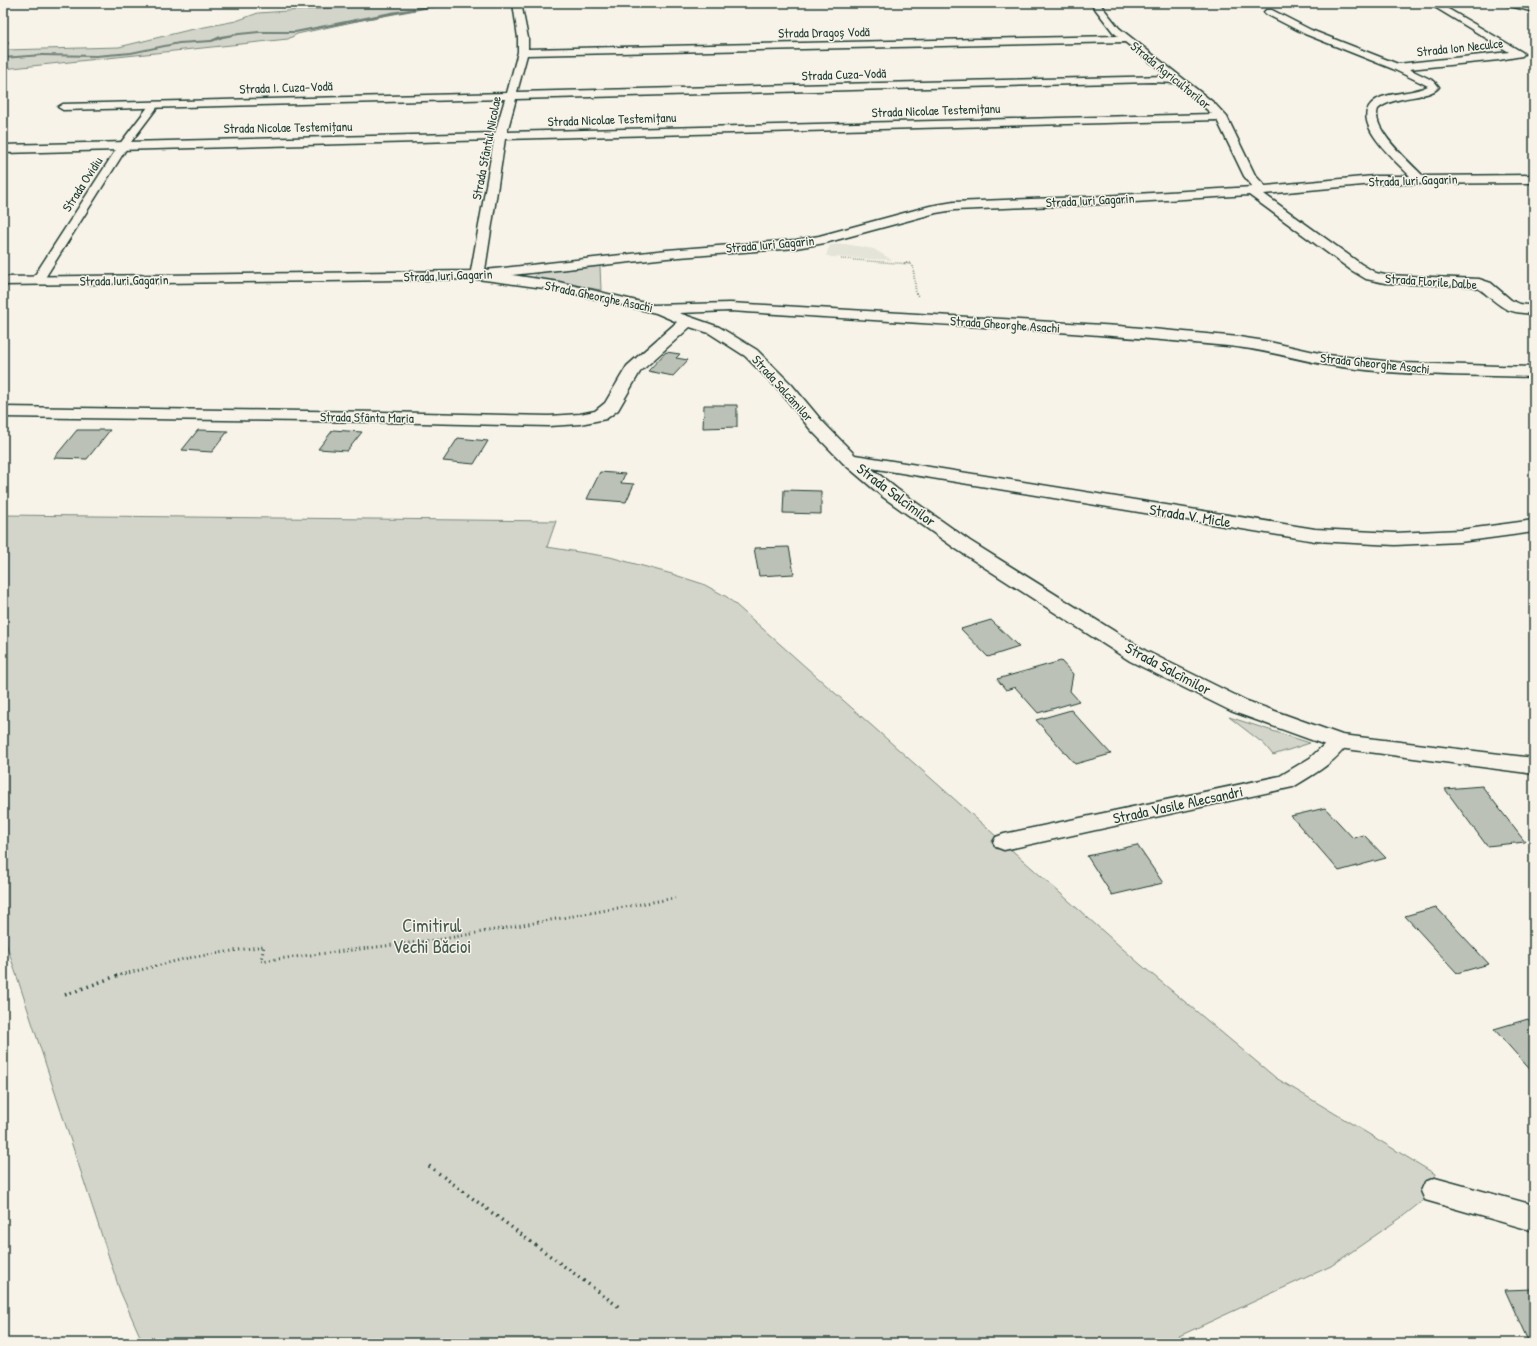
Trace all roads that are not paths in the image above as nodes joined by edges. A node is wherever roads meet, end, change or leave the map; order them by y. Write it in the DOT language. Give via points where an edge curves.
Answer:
graph roads {
  1 [pos="517,3"];
  2 [pos="1432,3"];
  3 [pos="1509,3"];
  4 [pos="1097,6"];
  5 [pos="1534,9"];
  6 [pos="1269,12"];
  7 [pos="1127,39"];
  8 [pos="523,52"];
  9 [pos="1397,67"];
  10 [pos="1180,80"];
  11 [pos="510,97"];
  12 [pos="154,105"];
  13 [pos="63,107"];
  14 [pos="1221,116"];
  15 [pos="500,136"];
  16 [pos="124,145"];
  17 [pos="3,149"];
  18 [pos="1419,179"];
  19 [pos="1534,179"];
  20 [pos="1257,190"];
  21 [pos="477,275"];
  22 [pos="3,281"];
  23 [pos="37,281"];
  24 [pos="653,309"];
  25 [pos="1534,310"];
  26 [pos="687,321"];
  27 [pos="1534,372"];
  28 [pos="3,412"];
  29 [pos="849,459"];
  30 [pos="1534,526"];
  31 [pos="1338,742"];
  32 [pos="1534,766"];
  33 [pos="1004,842"];
  34 [pos="1435,1191"];
  35 [pos="1534,1218"];
  1 -- 8 [label="street, Strada Sfântul Nicolae"];
  2 -- 9 [label="street, Strada Ion Neculce" via="1519,54"];
  3 -- 5 [label="street"];
  4 -- 7 [label="street, Strada Agricultorilor" via="1116,30"];
  6 -- 9 [label="street, Strada Ion Neculce" via="1308,32"];
  7 -- 8 [label="street, Strada Dragoș Vodă"];
  7 -- 10 [label="street, Strada Agricultorilor"];
  8 -- 11 [label="street, Strada Sfântul Nicolae"];
  9 -- 18 [label="street, Strada Ion Neculce" via="1434,87 1386,100 1375,106 1371,113 1372,122 1378,133"];
  10 -- 11 [label="street, Strada Cuza-Vodă"];
  10 -- 14 [label="street, Strada Agricultorilor"];
  11 -- 12 [label="street, Strada I. Cuza-Vodă"];
  11 -- 15 [label="street, Strada Sfântul Nicolae"];
  12 -- 13 [label="street, Strada I. Cuza-Vodă"];
  12 -- 16 [label="lane, Strada Ovidiu"];
  14 -- 15 [label="street, Strada Nicolae Testemițanu"];
  14 -- 20 [label="street, Strada Agricultorilor"];
  15 -- 16 [label="street, Strada Nicolae Testemițanu"];
  15 -- 21 [label="street, Strada Sfântul Nicolae"];
  16 -- 17 [label="street, Strada Nicolae Testemițanu"];
  16 -- 23 [label="lane, Strada Ovidiu"];
  18 -- 19 [label="street, Strada Iuri Gagarin"];
  18 -- 20 [label="street, Strada Iuri Gagarin" via="1374,180"];
  20 -- 21 [label="street, Strada Iuri Gagarin" via="954,206 811,242 667,254"];
  20 -- 25 [label="street, Strada Florile Dalbe" via="1371,276 1385,279 1474,282 1486,286 1506,304"];
  21 -- 23 [label="street, Strada Iuri Gagarin"];
  21 -- 24 [label="street, Strada Gheorghe Asachi" via="559,286"];
  22 -- 23 [label="street, Strada Iuri Gagarin"];
  24 -- 26 [label="street"];
  24 -- 27 [label="street, Strada Gheorghe Asachi" via="730,307 1119,330 1246,343 1335,361 1403,368"];
  26 -- 28 [label="street, Strada Sfânta Maria" via="633,369 612,406 600,415 580,419 549,421"];
  26 -- 29 [label="street, Strada Salcâmilor" via="714,330 751,353"];
  29 -- 30 [label="street, Strada V. Micle" via="1315,536 1395,539 1460,536"];
  29 -- 31 [label="street, Strada Salcîmilor" via="890,493 963,545 1138,656 1239,706"];
  31 -- 32 [label="street, Strada Salcîmilor"];
  31 -- 33 [label="lane, Strada Vasile Alecsandri" via="1317,763 1286,782"];
  34 -- 35 [label="lane"];
}
